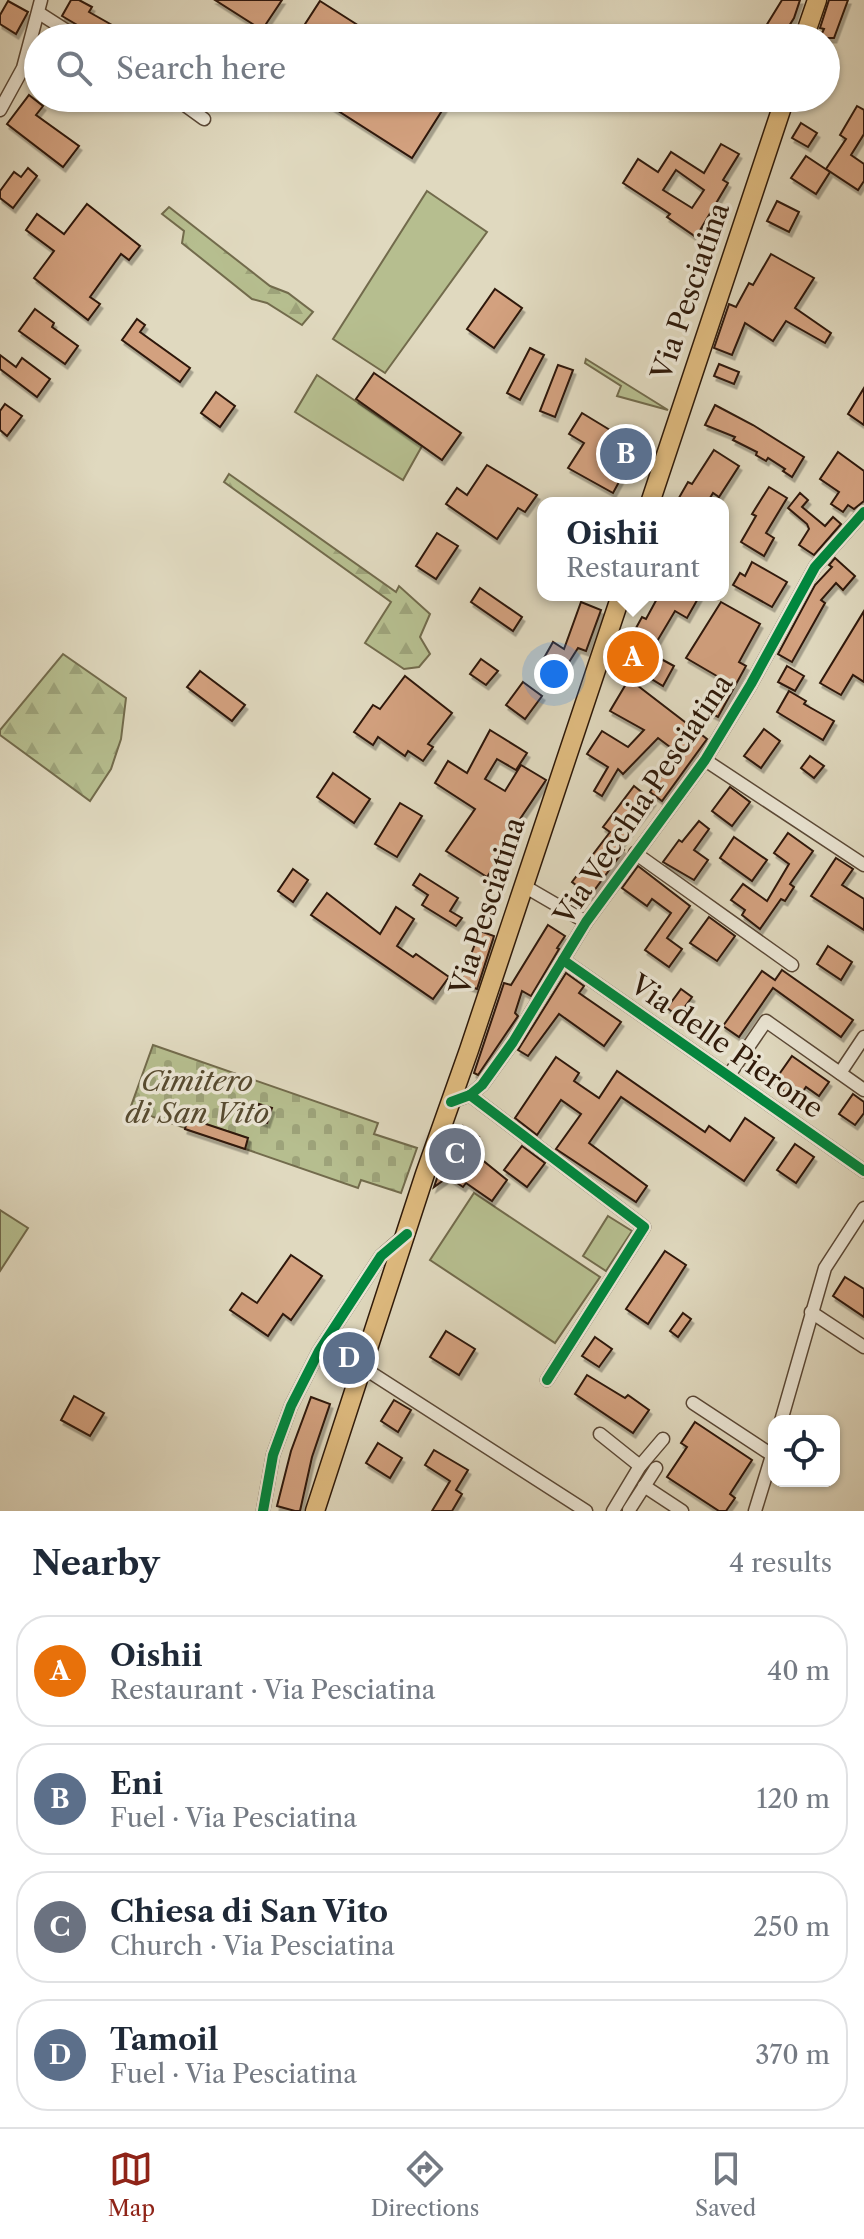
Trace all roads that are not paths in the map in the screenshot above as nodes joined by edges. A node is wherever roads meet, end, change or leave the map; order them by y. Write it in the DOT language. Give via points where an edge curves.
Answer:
graph roads {
  1 [pos="817,0"];
  2 [pos="40,6"];
  3 [pos="61,24"];
  4 [pos="809,24"];
  5 [pos="24,64"];
  6 [pos="0,110"];
  7 [pos="194,112"];
  8 [pos="780,112"];
  9 [pos="204,119"];
  10 [pos="652,497"];
  11 [pos="864,512"];
  12 [pos="619,601"];
  13 [pos="705,760"];
  14 [pos="635,853"];
  15 [pos="864,865"];
  16 [pos="524,886"];
  17 [pos="586,922"];
  18 [pos="563,960"];
  19 [pos="792,965"];
  20 [pos="864,1037"];
  21 [pos="840,1073"];
  22 [pos="729,1075"];
  23 [pos="864,1090"];
  24 [pos="470,1095"];
  25 [pos="451,1102"];
  26 [pos="864,1171"];
  27 [pos="864,1208"];
  28 [pos="407,1234"];
  29 [pos="811,1312"];
  30 [pos="864,1347"];
  31 [pos="362,1367"];
  32 [pos="547,1380"];
  33 [pos="693,1403"];
  34 [pos="783,1415"];
  35 [pos="600,1434"];
  36 [pos="663,1439"];
  37 [pos="768,1448"];
  38 [pos="640,1466"];
  39 [pos="656,1468"];
  40 [pos="768,1468"];
  41 [pos="644,1486"];
  42 [pos="629,1510"];
  43 [pos="263,1511"];
  44 [pos="315,1511"];
  45 [pos="586,1511"];
  46 [pos="613,1511"];
  47 [pos="682,1511"];
  48 [pos="755,1511"];
  1 -- 4 [label="main road"];
  2 -- 3 [label="street"];
  5 -- 6 [label="street"];
  7 -- 9 [label="street"];
  8 -- 10 [label="main road, Via Pesciatina"];
  11 -- 13 [label="street, Via Vecchia Pesciatina" via="815,567"];
  12 -- 16 [label="main road, Via Pesciatina"];
  13 -- 14 [label="street, Via Vecchia Pesciatina"];
  13 -- 15 [label="street"];
  14 -- 17 [label="street, Via Vecchia Pesciatina"];
  14 -- 19 [label="street"];
  16 -- 17 [label="street"];
  16 -- 25 [label="main road, Via Pesciatina"];
  17 -- 18 [label="street, Via Vecchia Pesciatina"];
  18 -- 22 [label="street, Via delle Pierone"];
  18 -- 24 [label="street, Via Vecchia Pesciatina" via="513,1042"];
  20 -- 21 [label="street"];
  21 -- 22 [label="street" via="766,1021"];
  21 -- 23 [label="street"];
  22 -- 26 [label="street, Via delle Pierone"];
  24 -- 25 [label="street, Via Vecchia Pesciatina"];
  24 -- 32 [label="street" via="644,1227"];
  25 -- 28 [label="main road, Via Pesciatina"];
  27 -- 29 [label="street" via="825,1268"];
  28 -- 31 [label="main road, Via Pesciatina"];
  28 -- 43 [label="street, Via Pesciatina" via="381,1256 319,1351 273,1455"];
  29 -- 30 [label="street"];
  29 -- 34 [label="street"];
  31 -- 44 [label="main road, Via Pesciatina"];
  31 -- 45 [label="street"];
  33 -- 37 [label="street"];
  35 -- 38 [label="street"];
  36 -- 38 [label="street"];
  38 -- 46 [label="street"];
  39 -- 41 [label="street"];
  40 -- 48 [label="street"];
  41 -- 42 [label="street"];
  41 -- 47 [label="street"];
}
